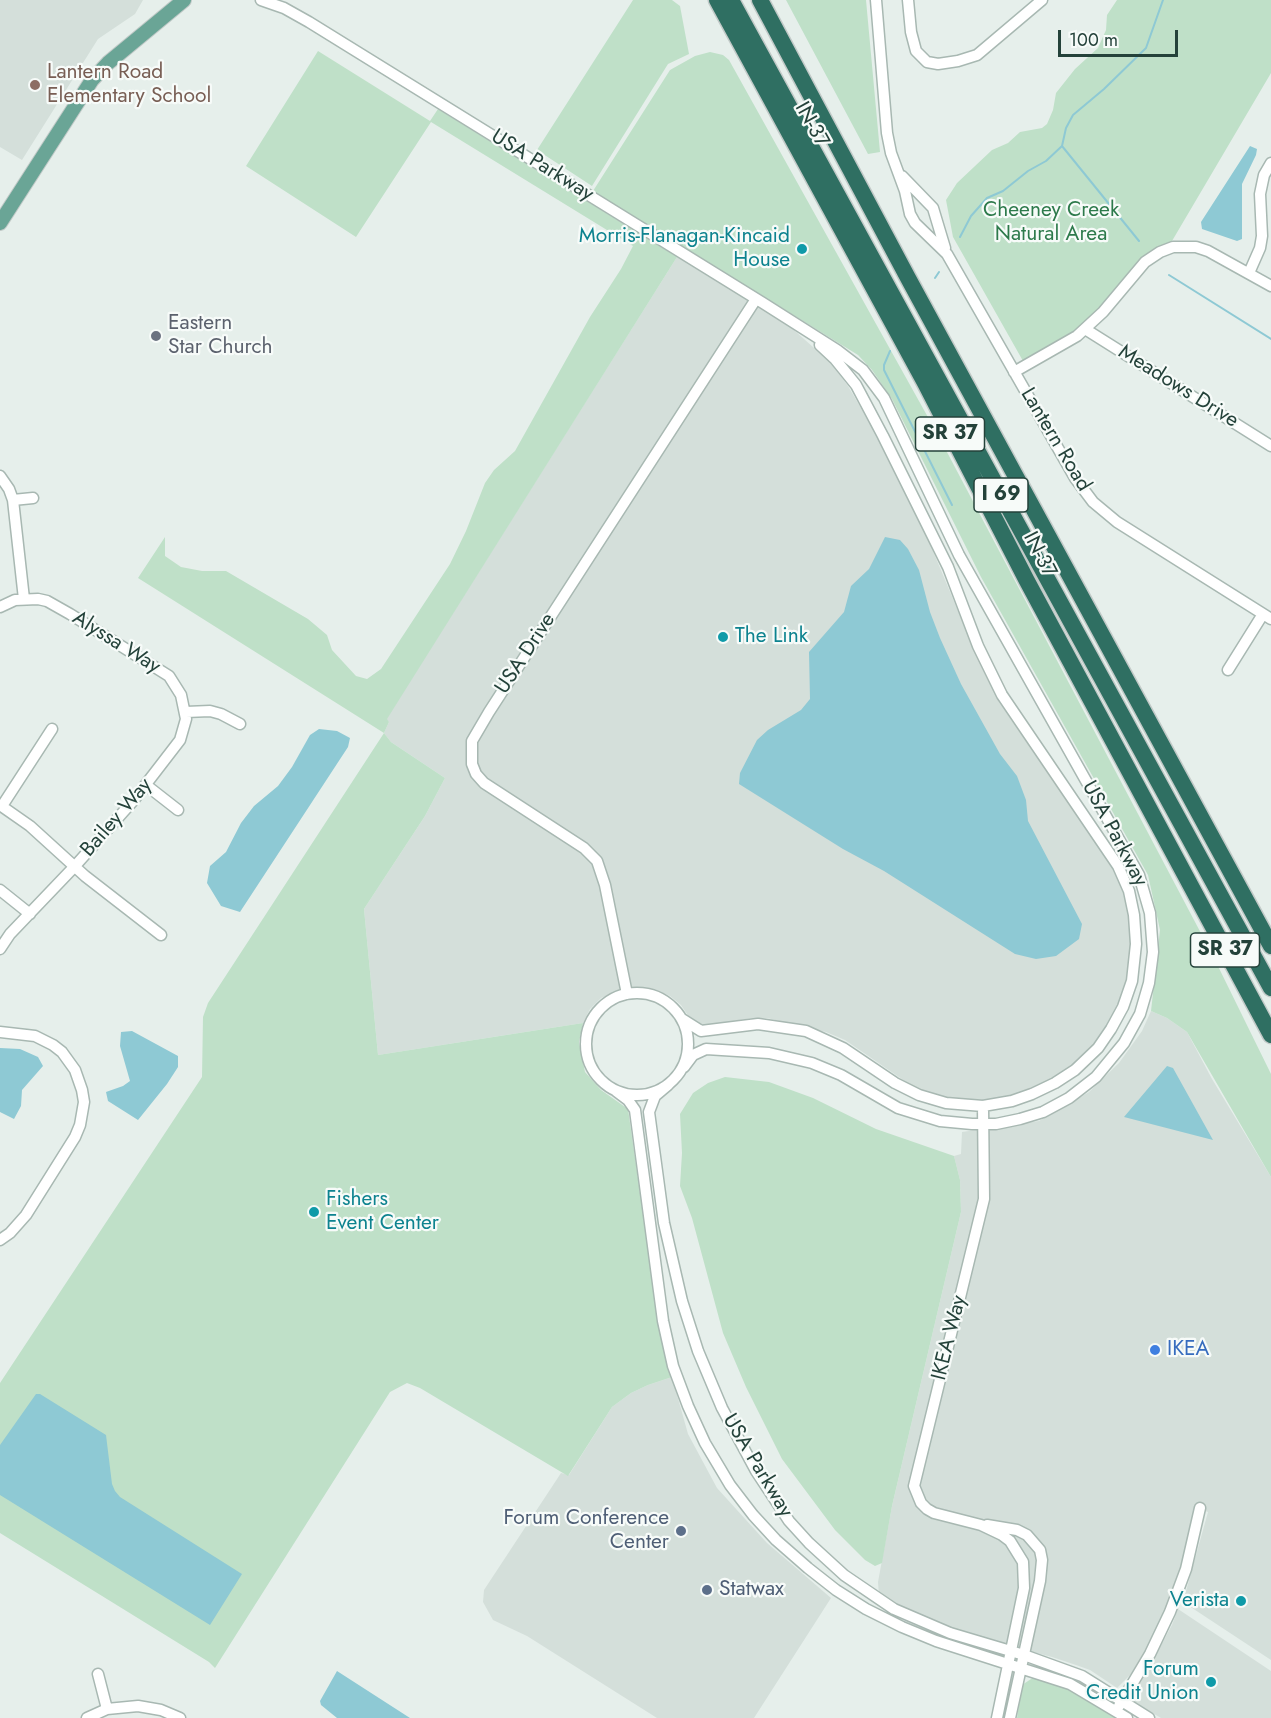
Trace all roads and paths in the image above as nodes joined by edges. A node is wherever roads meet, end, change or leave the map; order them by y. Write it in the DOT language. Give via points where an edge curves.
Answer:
graph roads {
  1 [pos="171,0"];
  2 [pos="184,0"];
  3 [pos="261,0"];
  4 [pos="275,0"];
  5 [pos="717,0"];
  6 [pos="731,0"];
  7 [pos="760,0"];
  8 [pos="876,0"];
  9 [pos="908,0"];
  10 [pos="1042,0"];
  11 [pos="284,8"];
  12 [pos="158,22"];
  13 [pos="1271,164"];
  14 [pos="899,174"];
  15 [pos="2,214"];
  16 [pos="947,254"];
  17 [pos="1249,273"];
  18 [pos="1271,286"];
  19 [pos="756,298"];
  20 [pos="800,326"];
  21 [pos="1085,329"];
  22 [pos="1014,372"];
  23 [pos="1271,446"];
  24 [pos="0,476"];
  25 [pos="33,498"];
  26 [pos="14,500"];
  27 [pos="24,599"];
  28 [pos="0,607"];
  29 [pos="1267,617"];
  30 [pos="1228,670"];
  31 [pos="186,712"];
  32 [pos="240,724"];
  33 [pos="52,729"];
  34 [pos="1172,762"];
  35 [pos="146,785"];
  36 [pos="1,806"];
  37 [pos="178,810"];
  38 [pos="75,866"];
  39 [pos="0,890"];
  40 [pos="30,914"];
  41 [pos="1271,922"];
  42 [pos="161,935"];
  43 [pos="2,942"];
  44 [pos="1271,946"];
  45 [pos="1271,988"];
  46 [pos="627,994"];
  47 [pos="682,1019"];
  48 [pos="0,1032"];
  49 [pos="1270,1035"];
  50 [pos="684,1067"];
  51 [pos="668,1085"];
  52 [pos="616,1091"];
  53 [pos="983,1106"];
  54 [pos="983,1125"];
  55 [pos="0,1240"];
  56 [pos="1200,1508"];
  57 [pos="981,1525"];
  58 [pos="1010,1652"];
  59 [pos="1024,1655"];
  60 [pos="1008,1664"];
  61 [pos="1021,1668"];
  62 [pos="98,1674"];
  63 [pos="1122,1700"];
  64 [pos="107,1709"];
  65 [pos="1116,1711"];
  66 [pos="87,1718"];
  67 [pos="180,1718"];
  68 [pos="998,1718"];
  69 [pos="1010,1718"];
  70 [pos="1127,1718"];
  71 [pos="1149,1718"];
  1 -- 12 [label="main road"];
  2 -- 12 [label="main road"];
  3 -- 11 [label="street, USA Parkway"];
  4 -- 11 [label="street, USA Parkway"];
  5 -- 49 [label="highway, IN-37 / SR 37"];
  6 -- 45 [label="highway, I 69"];
  7 -- 34 [label="highway, I 69"];
  8 -- 14 [label="street, Lantern Road" via="887,133"];
  9 -- 10 [label="street" via="916,51 924,60 938,64 978,55"];
  11 -- 19 [label="street, USA Parkway"];
  12 -- 15 [label="main road" via="92,80"];
  13 -- 17 [label="street" via="1260,194 1260,248"];
  14 -- 16 [label="street, Lantern Road" via="913,218"];
  14 -- 16 [label="street, Lantern Road" via="933,208"];
  16 -- 22 [label="street, Lantern Road"];
  17 -- 18 [label="street"];
  17 -- 21 [label="street" via="1200,248 1181,246 1166,250 1145,262"];
  19 -- 20 [label="street, USA Parkway"];
  19 -- 46 [label="street, USA Drive" via="472,741 472,764 484,783 584,848 597,861"];
  20 -- 53 [label="street, USA Parkway" via="835,359 863,397 948,567 992,679 1114,859 1132,903 1136,944 1132,981 1123,1007 1103,1041 1054,1083 1021,1098"];
  20 -- 54 [label="street, USA Parkway" via="855,363 884,398 959,555 1129,855 1148,902 1153,933 1149,983 1137,1020 1116,1055 1096,1077 1043,1112"];
  21 -- 22 [label="street"];
  21 -- 23 [label="street, Meadows Drive"];
  22 -- 29 [label="street, Lantern Road" via="1075,478 1101,510"];
  24 -- 26 [label="street"];
  25 -- 26 [label="street"];
  26 -- 27 [label="street"];
  27 -- 28 [label="street"];
  27 -- 31 [label="street, Alyssa Way" via="46,601 164,672 176,684"];
  29 -- 30 [label="street"];
  31 -- 32 [label="street" via="210,711"];
  31 -- 35 [label="street, Bailey Way" via="180,740"];
  33 -- 36 [label="street"];
  34 -- 41 [label="highway"];
  34 -- 44 [label="highway, I 69"];
  35 -- 37 [label="street"];
  35 -- 38 [label="street, Bailey Way"];
  36 -- 38 [label="street" via="43,836"];
  38 -- 40 [label="street, Bailey Way"];
  38 -- 42 [label="street"];
  39 -- 40 [label="street"];
  40 -- 43 [label="street, Bailey Way"];
  46 -- 47 [label="street, USA Parkway" via="659,997"];
  46 -- 52 [label="street, USA Parkway" via="603,1007 591,1022 586,1039 595,1074"];
  47 -- 50 [label="street" via="689,1043"];
  47 -- 53 [label="street, USA Parkway" via="701,1031 758,1024 806,1031 843,1048 919,1095 946,1103"];
  48 -- 55 [label="street" via="35,1036 62,1052 79,1079 84,1102 75,1137 26,1215"];
  50 -- 51 [label="street, USA Parkway"];
  50 -- 54 [label="street, USA Parkway" via="698,1052 713,1048 787,1055 832,1071 914,1114"];
  51 -- 52 [label="street, USA Parkway" via="647,1095"];
  51 -- 58 [label="street, USA Parkway" via="655,1096 649,1112 674,1274 708,1376 756,1471 789,1521 865,1591 929,1626"];
  52 -- 60 [label="street, USA Parkway" via="635,1110 670,1356 696,1425 730,1485 786,1550 846,1597 909,1630"];
  53 -- 54 [label="street, IKEA Way"];
  54 -- 57 [label="street, IKEA Way" via="984,1199 914,1486 921,1503 934,1513"];
  56 -- 63 [label="street" via="1174,1604"];
  57 -- 58 [label="street, IKEA Way" via="1010,1541 1023,1562 1024,1588"];
  57 -- 59 [label="street, IKEA Way" via="1017,1530 1040,1550 1042,1568"];
  58 -- 59 [label="street, USA Parkway"];
  58 -- 60 [label="street, IKEA Way"];
  59 -- 61 [label="street, IKEA Way"];
  59 -- 63 [label="street, USA Parkway" via="1082,1676"];
  60 -- 61 [label="street, USA Parkway"];
  60 -- 68 [label="street, IKEA Way"];
  61 -- 65 [label="street, USA Parkway" via="1070,1684"];
  61 -- 69 [label="street, IKEA Way"];
  62 -- 64 [label="street"];
  63 -- 65 [label="street"];
  63 -- 71 [label="street, USA Parkway"];
  64 -- 66 [label="street"];
  64 -- 67 [label="street" via="149,1707"];
  65 -- 70 [label="street, USA Parkway"];
}
